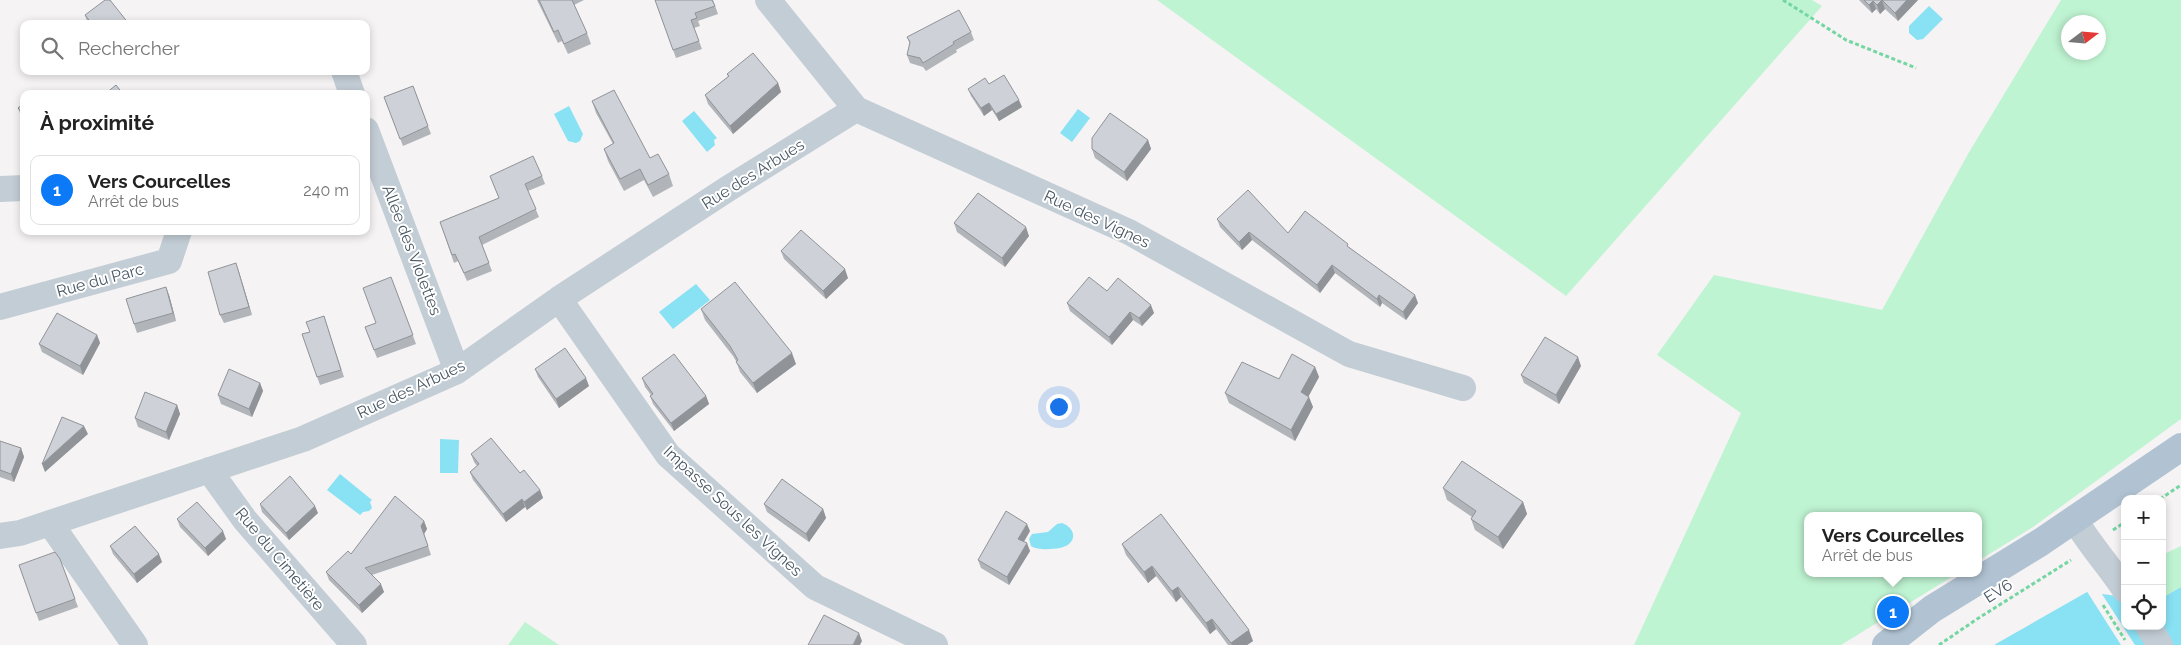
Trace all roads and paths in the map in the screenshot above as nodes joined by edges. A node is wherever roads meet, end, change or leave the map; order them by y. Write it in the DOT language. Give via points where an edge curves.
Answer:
graph roads {
  1 [pos="768,0"];
  2 [pos="1783,0"];
  3 [pos="1916,68"];
  4 [pos="345,75"];
  5 [pos="351,90"];
  6 [pos="856,109"];
  7 [pos="370,141"];
  8 [pos="20,188"];
  9 [pos="0,189"];
  10 [pos="178,235"];
  11 [pos="558,299"];
  12 [pos="0,307"];
  13 [pos="457,370"];
  14 [pos="1463,388"];
  15 [pos="2181,447"];
  16 [pos="209,470"];
  17 [pos="2181,485"];
  18 [pos="2166,495"];
  19 [pos="2075,520"];
  20 [pos="50,523"];
  21 [pos="0,536"];
  22 [pos="2071,560"];
  23 [pos="2122,585"];
  24 [pos="2151,630"];
  25 [pos="135,645"];
  26 [pos="354,645"];
  27 [pos="935,645"];
  28 [pos="1886,645"];
  29 [pos="1939,645"];
  30 [pos="2160,645"];
  1 -- 6 [label="street, Rue des Vignes"];
  2 -- 3 [label="path" via="1846,40"];
  4 -- 5 [label="street"];
  6 -- 11 [label="street, Rue des Arbues"];
  6 -- 14 [label="street, Rue des Vignes" via="1129,232 1350,354"];
  7 -- 13 [label="street, Allée des Violettes"];
  8 -- 9 [label="street"];
  10 -- 12 [label="street, Rue du Parc" via="170,261"];
  11 -- 13 [label="street, Rue des Arbues"];
  11 -- 27 [label="street, Impasse Sous les Vignes" via="668,455 815,587"];
  13 -- 16 [label="street, Rue des Arbues" via="303,439"];
  15 -- 19 [label="main road"];
  16 -- 20 [label="street, Rue des Arbues"];
  16 -- 26 [label="street, Rue du Cimetière" via="245,520"];
  17 -- 18 [label="path"];
  19 -- 23 [label="street"];
  19 -- 28 [label="main road" via="1932,609"];
  20 -- 21 [label="street, Rue des Arbues"];
  20 -- 25 [label="street"];
  22 -- 29 [label="path, EV6"];
  24 -- 30 [label="street"];
}
